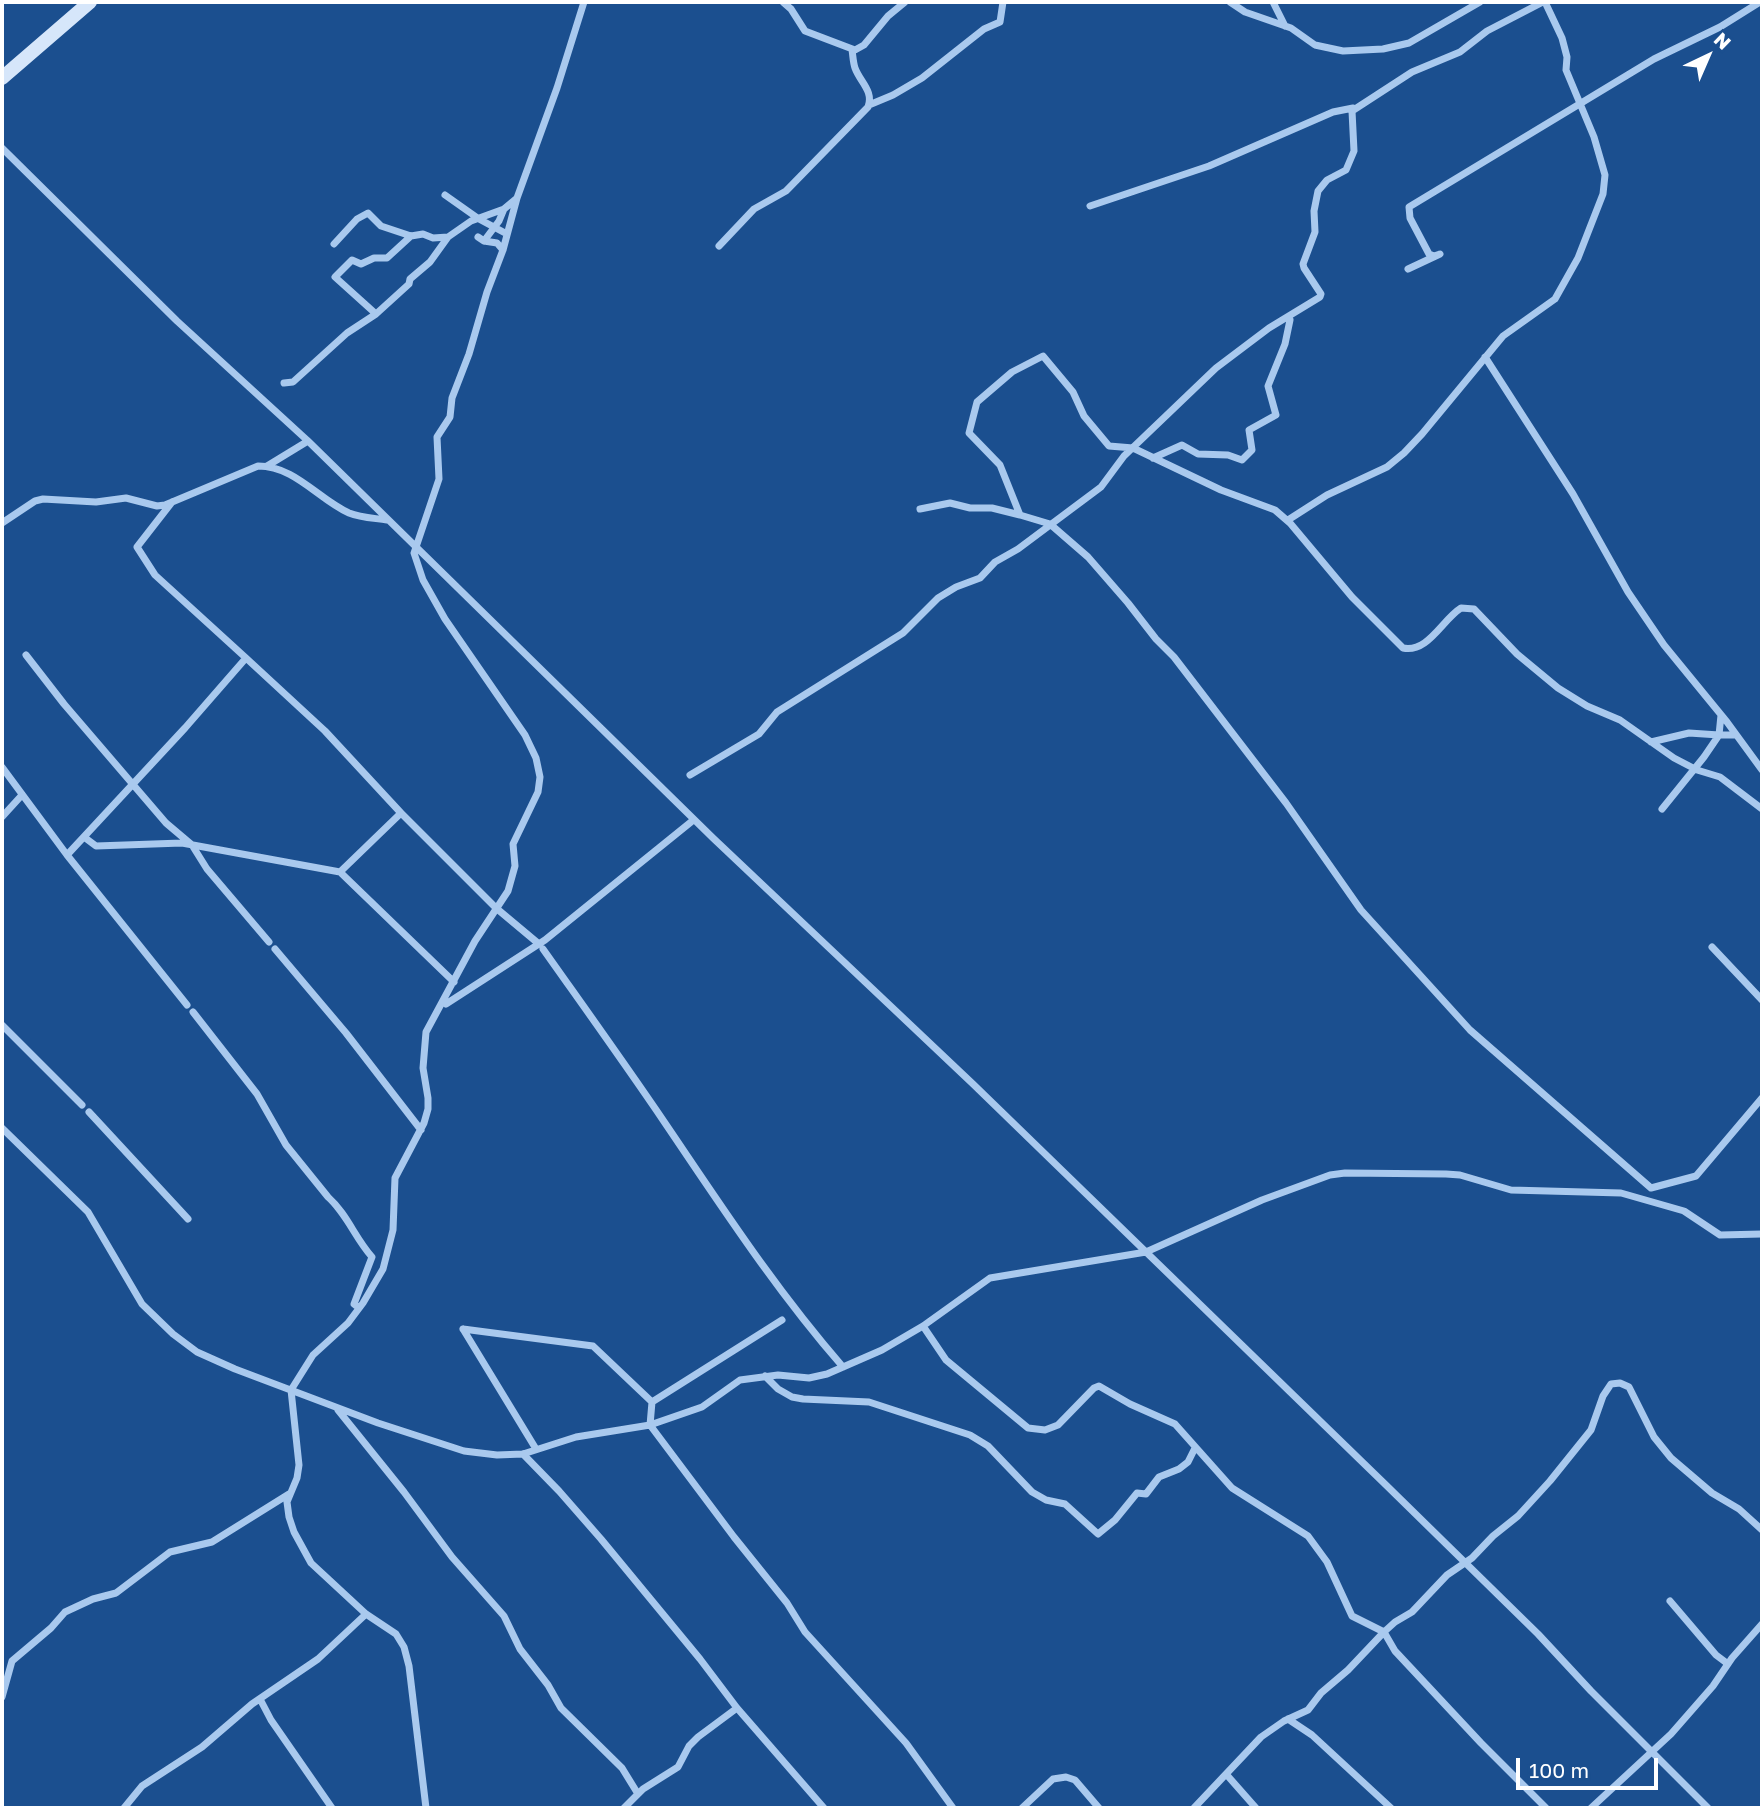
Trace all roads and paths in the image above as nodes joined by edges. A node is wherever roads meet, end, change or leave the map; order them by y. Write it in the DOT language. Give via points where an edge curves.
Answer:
graph roads {
  1 [pos="90,2"];
  2 [pos="584,2"];
  3 [pos="783,2"];
  4 [pos="905,2"];
  5 [pos="1003,2"];
  6 [pos="1230,2"];
  7 [pos="1273,2"];
  8 [pos="1480,2"];
  9 [pos="1544,2"];
  10 [pos="1760,2"];
  11 [pos="1749,6"];
  12 [pos="1285,26"];
  13 [pos="852,50"];
  14 [pos="2,78"];
  15 [pos="869,105"];
  16 [pos="1580,105"];
  17 [pos="1353,108"];
  18 [pos="2,148"];
  19 [pos="445,195"];
  20 [pos="517,198"];
  21 [pos="1090,206"];
  22 [pos="504,209"];
  23 [pos="479,219"];
  24 [pos="493,226"];
  25 [pos="507,234"];
  26 [pos="411,236"];
  27 [pos="448,237"];
  28 [pos="334,244"];
  29 [pos="719,246"];
  30 [pos="503,250"];
  31 [pos="1408,269"];
  32 [pos="376,314"];
  33 [pos="1290,320"];
  34 [pos="1485,357"];
  35 [pos="285,383"];
  36 [pos="308,441"];
  37 [pos="1133,448"];
  38 [pos="1153,458"];
  39 [pos="267,466"];
  40 [pos="172,502"];
  41 [pos="920,509"];
  42 [pos="1020,515"];
  43 [pos="387,520"];
  44 [pos="1288,520"];
  45 [pos="2,523"];
  46 [pos="1050,524"];
  47 [pos="415,548"];
  48 [pos="26,655"];
  49 [pos="246,658"];
  50 [pos="1721,715"];
  51 [pos="1719,735"];
  52 [pos="1736,735"];
  53 [pos="1651,742"];
  54 [pos="2,767"];
  55 [pos="1695,769"];
  56 [pos="1762,770"];
  57 [pos="690,775"];
  58 [pos="134,784"];
  59 [pos="22,795"];
  60 [pos="1662,809"];
  61 [pos="1762,809"];
  62 [pos="401,813"];
  63 [pos="2,817"];
  64 [pos="691,822"];
  65 [pos="84,837"];
  66 [pos="192,845"];
  67 [pos="67,855"];
  68 [pos="340,872"];
  69 [pos="496,908"];
  70 [pos="269,942"];
  71 [pos="541,946"];
  72 [pos="1712,947"];
  73 [pos="275,949"];
  74 [pos="454,982"];
  75 [pos="1762,1000"];
  76 [pos="187,1004"];
  77 [pos="446,1004"];
  78 [pos="193,1013"];
  79 [pos="2,1025"];
  80 [pos="1762,1098"];
  81 [pos="82,1105"];
  82 [pos="89,1112"];
  83 [pos="2,1128"];
  84 [pos="421,1130"];
  85 [pos="188,1219"];
  86 [pos="1762,1234"];
  87 [pos="1146,1252"];
  88 [pos="359,1308"];
  89 [pos="782,1320"];
  90 [pos="923,1326"];
  91 [pos="842,1367"];
  92 [pos="765,1376"];
  93 [pos="291,1390"];
  94 [pos="652,1402"];
  95 [pos="337,1409"];
  96 [pos="650,1425"];
  97 [pos="1195,1448"];
  98 [pos="536,1449"];
  99 [pos="523,1454"];
  100 [pos="289,1494"];
  101 [pos="1762,1530"];
  102 [pos="1464,1563"];
  103 [pos="1670,1601"];
  104 [pos="366,1614"];
  105 [pos="1762,1624"];
  106 [pos="1384,1632"];
  107 [pos="1728,1664"];
  108 [pos="2,1697"];
  109 [pos="260,1699"];
  110 [pos="737,1708"];
  111 [pos="1288,1719"];
  112 [pos="1652,1753"];
  113 [pos="1226,1774"];
  114 [pos="638,1794"];
  115 [pos="124,1808"];
  116 [pos="332,1808"];
  117 [pos="426,1808"];
  118 [pos="624,1808"];
  119 [pos="824,1808"];
  120 [pos="953,1808"];
  121 [pos="1022,1808"];
  122 [pos="1099,1808"];
  123 [pos="1194,1808"];
  124 [pos="1256,1808"];
  125 [pos="1391,1808"];
  126 [pos="1546,1808"];
  127 [pos="1591,1808"];
  128 [pos="1708,1808"];
  1 -- 14 [label="main road"];
  2 -- 20 [label="street"];
  3 -- 13 [label="street" via="806,31"];
  4 -- 13 [label="street" via="864,45"];
  5 -- 15 [label="street" via="1000,22 984,29 922,78"];
  6 -- 12 [label="street"];
  7 -- 12 [label="street"];
  8 -- 12 [label="street" via="1416,41 1383,50 1333,51"];
  9 -- 16 [label="street" via="1563,38 1566,69"];
  9 -- 17 [label="street"];
  10 -- 11 [label="street"];
  11 -- 16 [label="street"];
  13 -- 15 [label="street" via="869,93"];
  15 -- 29 [label="street" via="788,189 754,209"];
  16 -- 31 [label="street" via="1409,207 1429,254 1440,254"];
  16 -- 34 [label="street" via="1597,144 1605,175 1603,194 1557,297 1515,326"];
  17 -- 21 [label="street" via="1333,112 1209,166"];
  17 -- 37 [label="street" via="1355,148 1346,170 1318,191 1315,232 1303,264 1320,297 1216,368"];
  18 -- 36 [label="street" via="177,321"];
  19 -- 23 [label="street"];
  20 -- 22 [label="street"];
  20 -- 25 [label="street"];
  22 -- 23 [label="street"];
  22 -- 24 [label="street"];
  23 -- 24 [label="street"];
  23 -- 27 [label="street"];
  24 -- 25 [label="street"];
  24 -- 30 [label="street" via="481,239 497,243"];
  25 -- 30 [label="street"];
  26 -- 27 [label="street"];
  26 -- 28 [label="street" via="381,226 369,214 357,219"];
  26 -- 32 [label="street" via="387,258 361,264 352,260 335,277"];
  27 -- 32 [label="street" via="410,278 410,284"];
  30 -- 47 [label="street" via="452,398 450,417 437,437 439,479"];
  32 -- 35 [label="street" via="293,382"];
  33 -- 38 [label="street" via="1268,386 1276,415 1249,430 1251,450 1242,460 1198,454 1182,445"];
  34 -- 44 [label="street" via="1422,434 1392,462"];
  34 -- 50 [label="street" via="1573,494 1628,592"];
  36 -- 39 [label="street"];
  36 -- 43 [label="street"];
  37 -- 38 [label="street"];
  37 -- 42 [label="street" via="1109,446 1043,356 1012,372 977,402 969,433 1000,465"];
  37 -- 46 [label="street" via="1101,487"];
  38 -- 44 [label="street" via="1275,510"];
  39 -- 40 [label="street" via="252,467"];
  39 -- 43 [label="street" via="296,478 351,514"];
  40 -- 45 [label="street" via="157,506 126,498 40,500"];
  40 -- 49 [label="street" via="137,547 155,575"];
  41 -- 42 [label="street" via="950,503"];
  42 -- 46 [label="street"];
  43 -- 47 [label="street"];
  44 -- 53 [label="street" via="1403,649 1422,644 1457,610 1471,608 1559,688"];
  46 -- 57 [label="street" via="995,562 980,578 938,598 903,633 777,712 759,734"];
  46 -- 80 [label="street" via="1088,557 1174,657 1361,910 1470,1030 1651,1188 1696,1176"];
  47 -- 69 [label="street" via="430,595 536,758 538,792 513,844 515,866 510,885"];
  47 -- 87 [label="street"];
  48 -- 58 [label="street"];
  49 -- 58 [label="street"];
  49 -- 62 [label="street" via="325,731"];
  50 -- 51 [label="street"];
  50 -- 52 [label="street"];
  51 -- 52 [label="street"];
  51 -- 53 [label="street" via="1689,733"];
  51 -- 55 [label="street"];
  52 -- 56 [label="street"];
  53 -- 55 [label="street"];
  54 -- 59 [label="street"];
  55 -- 60 [label="street"];
  55 -- 61 [label="street" via="1720,777"];
  58 -- 65 [label="street"];
  58 -- 66 [label="street" via="166,823"];
  59 -- 63 [label="street"];
  59 -- 67 [label="street"];
  62 -- 68 [label="street"];
  62 -- 69 [label="street"];
  64 -- 71 [label="street"];
  65 -- 66 [label="street" via="96,846"];
  65 -- 67 [label="street"];
  66 -- 68 [label="street"];
  66 -- 70 [label="street"];
  67 -- 76 [label="street"];
  68 -- 74 [label="street"];
  69 -- 71 [label="street"];
  69 -- 74 [label="street"];
  71 -- 77 [label="street"];
  71 -- 91 [label="street" via="732,1225"];
  72 -- 75 [label="street"];
  73 -- 84 [label="street"];
  74 -- 84 [label="street" via="426,1032 423,1068 429,1103"];
  78 -- 88 [label="street" via="257,1094 286,1144 347,1218 372,1257 354,1304"];
  79 -- 81 [label="street"];
  82 -- 85 [label="street"];
  83 -- 93 [label="street" via="88,1212 138,1298 173,1334 197,1352"];
  84 -- 88 [label="street" via="395,1178 393,1230 383,1269"];
  86 -- 87 [label="street" via="1720,1235 1684,1211 1621,1193 1511,1190 1460,1175 1345,1173 1262,1200"];
  87 -- 90 [label="street" via="990,1278"];
  87 -- 102 [label="street"];
  88 -- 93 [label="street" via="313,1355"];
  89 -- 94 [label="street"];
  90 -- 91 [label="street"];
  90 -- 97 [label="street" via="946,1360 1028,1428 1045,1430 1058,1425 1099,1386 1170,1421"];
  91 -- 92 [label="street" via="813,1377"];
  92 -- 96 [label="street" via="740,1380 702,1406"];
  92 -- 97 [label="street" via="792,1397 869,1402 970,1435 988,1446 1032,1492 1065,1504 1098,1534 1137,1493 1146,1494 1159,1477 1185,1465"];
  93 -- 95 [label="street"];
  93 -- 100 [label="street" via="299,1472"];
  94 -- 96 [label="street"];
  94 -- 98 [label="street" via="593,1346 463,1329"];
  95 -- 99 [label="street" via="464,1451"];
  95 -- 114 [label="street" via="447,1551 504,1616 520,1649 561,1707 622,1768"];
  96 -- 98 [label="street" via="587,1434"];
  96 -- 120 [label="street" via="806,1632 906,1742"];
  97 -- 106 [label="street" via="1232,1488 1314,1542 1351,1615"];
  98 -- 99 [label="street"];
  99 -- 110 [label="street" via="601,1539"];
  100 -- 104 [label="street" via="289,1517 307,1558"];
  100 -- 108 [label="street" via="212,1542 170,1552 118,1592 65,1612 12,1661"];
  101 -- 102 [label="street" via="1671,1458 1654,1437 1629,1387 1620,1383 1603,1396 1583,1443 1518,1516"];
  102 -- 106 [label="street"];
  102 -- 112 [label="street"];
  103 -- 107 [label="street"];
  104 -- 109 [label="street" via="318,1659"];
  104 -- 117 [label="street" via="396,1634 406,1652"];
  105 -- 107 [label="street"];
  106 -- 111 [label="street" via="1308,1710"];
  106 -- 126 [label="street" via="1395,1651"];
  107 -- 112 [label="street"];
  109 -- 115 [label="street" via="202,1748 142,1786"];
  109 -- 116 [label="street"];
  110 -- 114 [label="street" via="689,1746 678,1767"];
  110 -- 119 [label="street"];
  111 -- 113 [label="street" via="1261,1737"];
  111 -- 125 [label="street" via="1312,1735"];
  112 -- 127 [label="street"];
  112 -- 128 [label="street"];
  113 -- 123 [label="street"];
  113 -- 124 [label="street"];
  114 -- 118 [label="street"];
  121 -- 122 [label="street" via="1060,1777 1075,1780"];
}
